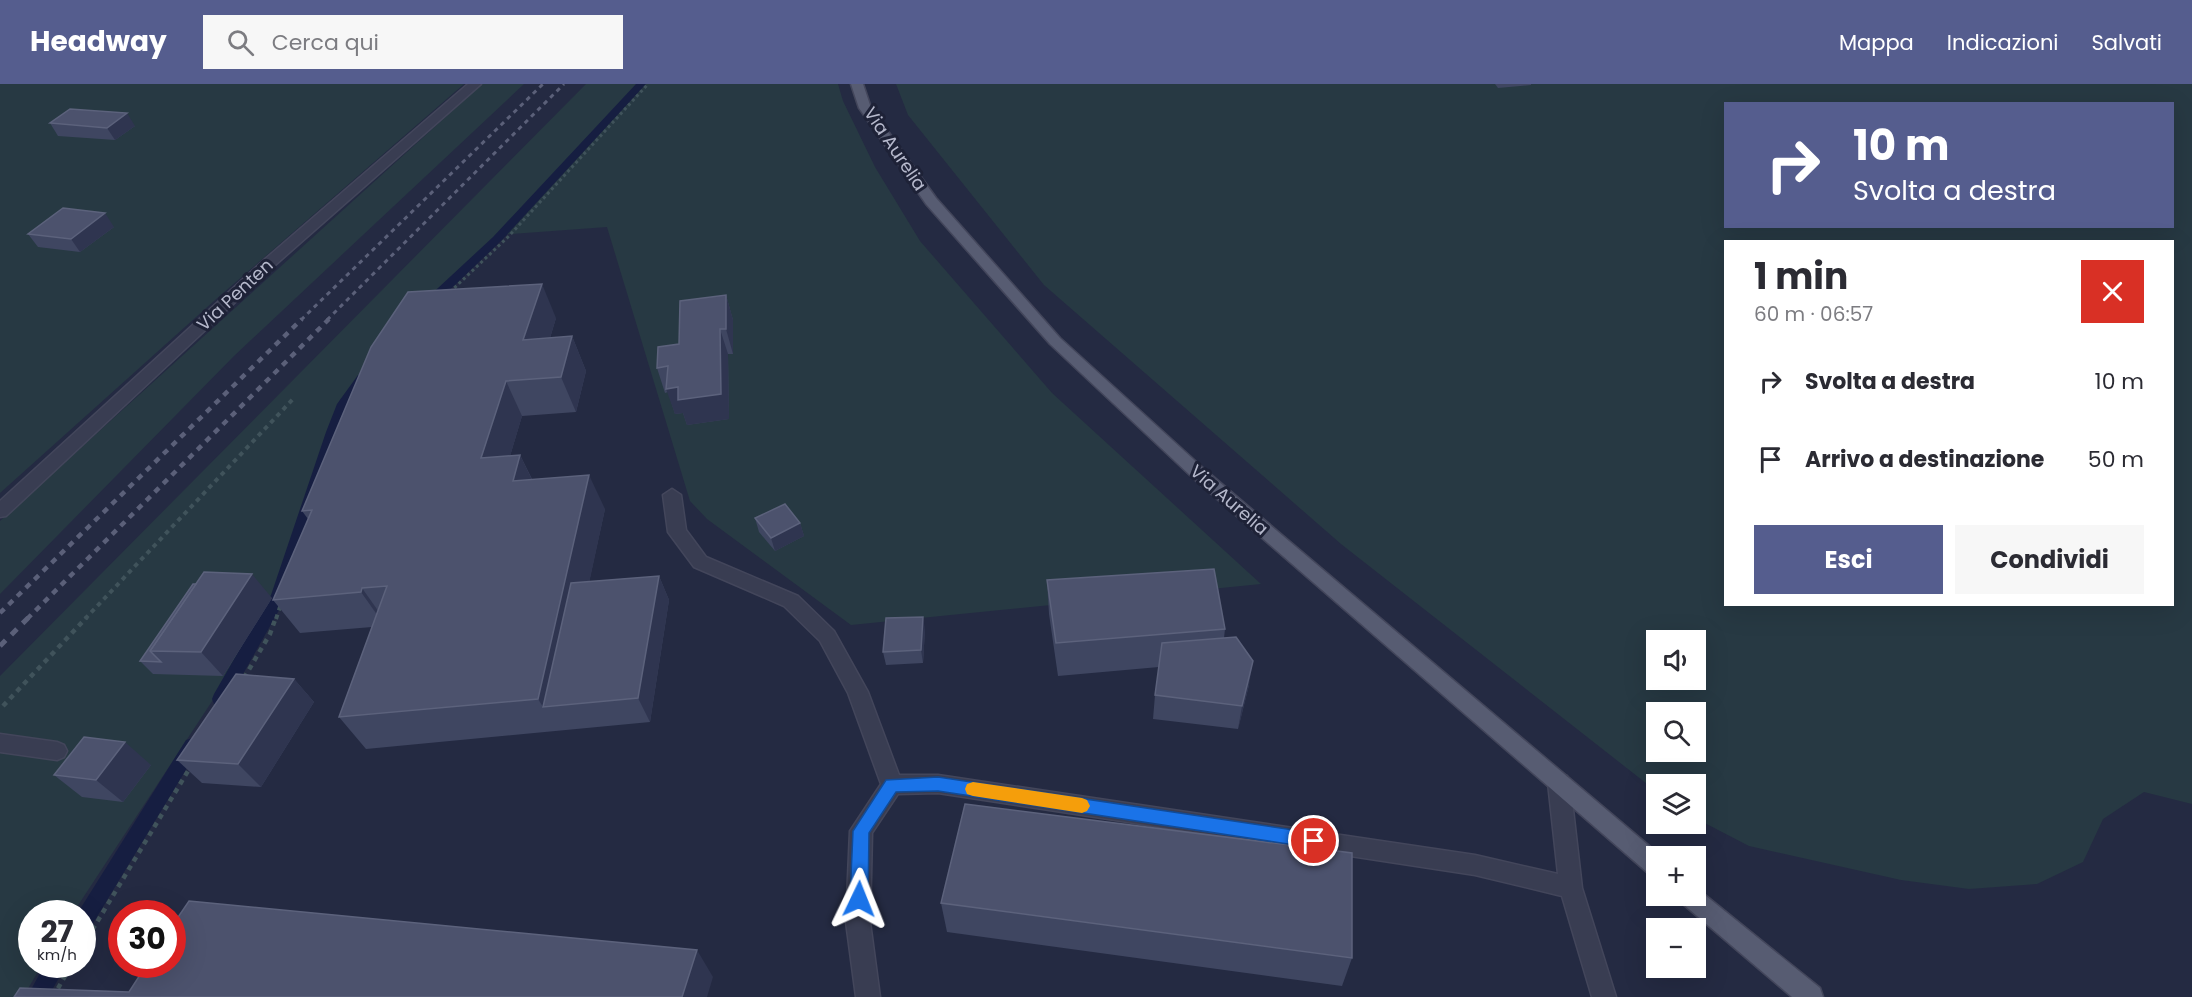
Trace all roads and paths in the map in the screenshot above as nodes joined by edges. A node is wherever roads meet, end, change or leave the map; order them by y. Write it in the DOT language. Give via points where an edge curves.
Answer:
graph roads {
  1 [pos="475,84"];
  2 [pos="648,84"];
  3 [pos="857,84"];
  4 [pos="449,293"];
  5 [pos="294,398"];
  6 [pos="672,495"];
  7 [pos="0,511"];
  8 [pos="282,601"];
  9 [pos="240,684"];
  10 [pos="0,709"];
  11 [pos="0,743"];
  12 [pos="57,751"];
  13 [pos="193,763"];
  14 [pos="1559,783"];
  15 [pos="892,785"];
  16 [pos="1646,857"];
  17 [pos="1571,888"];
  18 [pos="1703,906"];
  19 [pos="96,924"];
  20 [pos="64,978"];
  21 [pos="53,997"];
  22 [pos="868,997"];
  23 [pos="1604,997"];
  24 [pos="1811,997"];
  1 -- 7 [label="street, Via Penten" via="269,263"];
  2 -- 4 [label="path" via="509,236"];
  3 -- 14 [label="main road, Via Aurelia" via="865,108 931,201 1055,341 1207,480"];
  5 -- 10 [label="path"];
  6 -- 15 [label="street" via="677,532 700,562 791,601 827,636 858,692"];
  8 -- 9 [label="path" via="270,634"];
  11 -- 12 [label="street"];
  13 -- 19 [label="path"];
  14 -- 16 [label="main road, Via Aurelia"];
  14 -- 17 [label="street"];
  15 -- 17 [label="street" via="949,785 1475,865"];
  15 -- 22 [label="street" via="861,831 858,922"];
  17 -- 23 [label="street"];
  18 -- 24 [label="main road"];
  20 -- 21 [label="path"];
}
